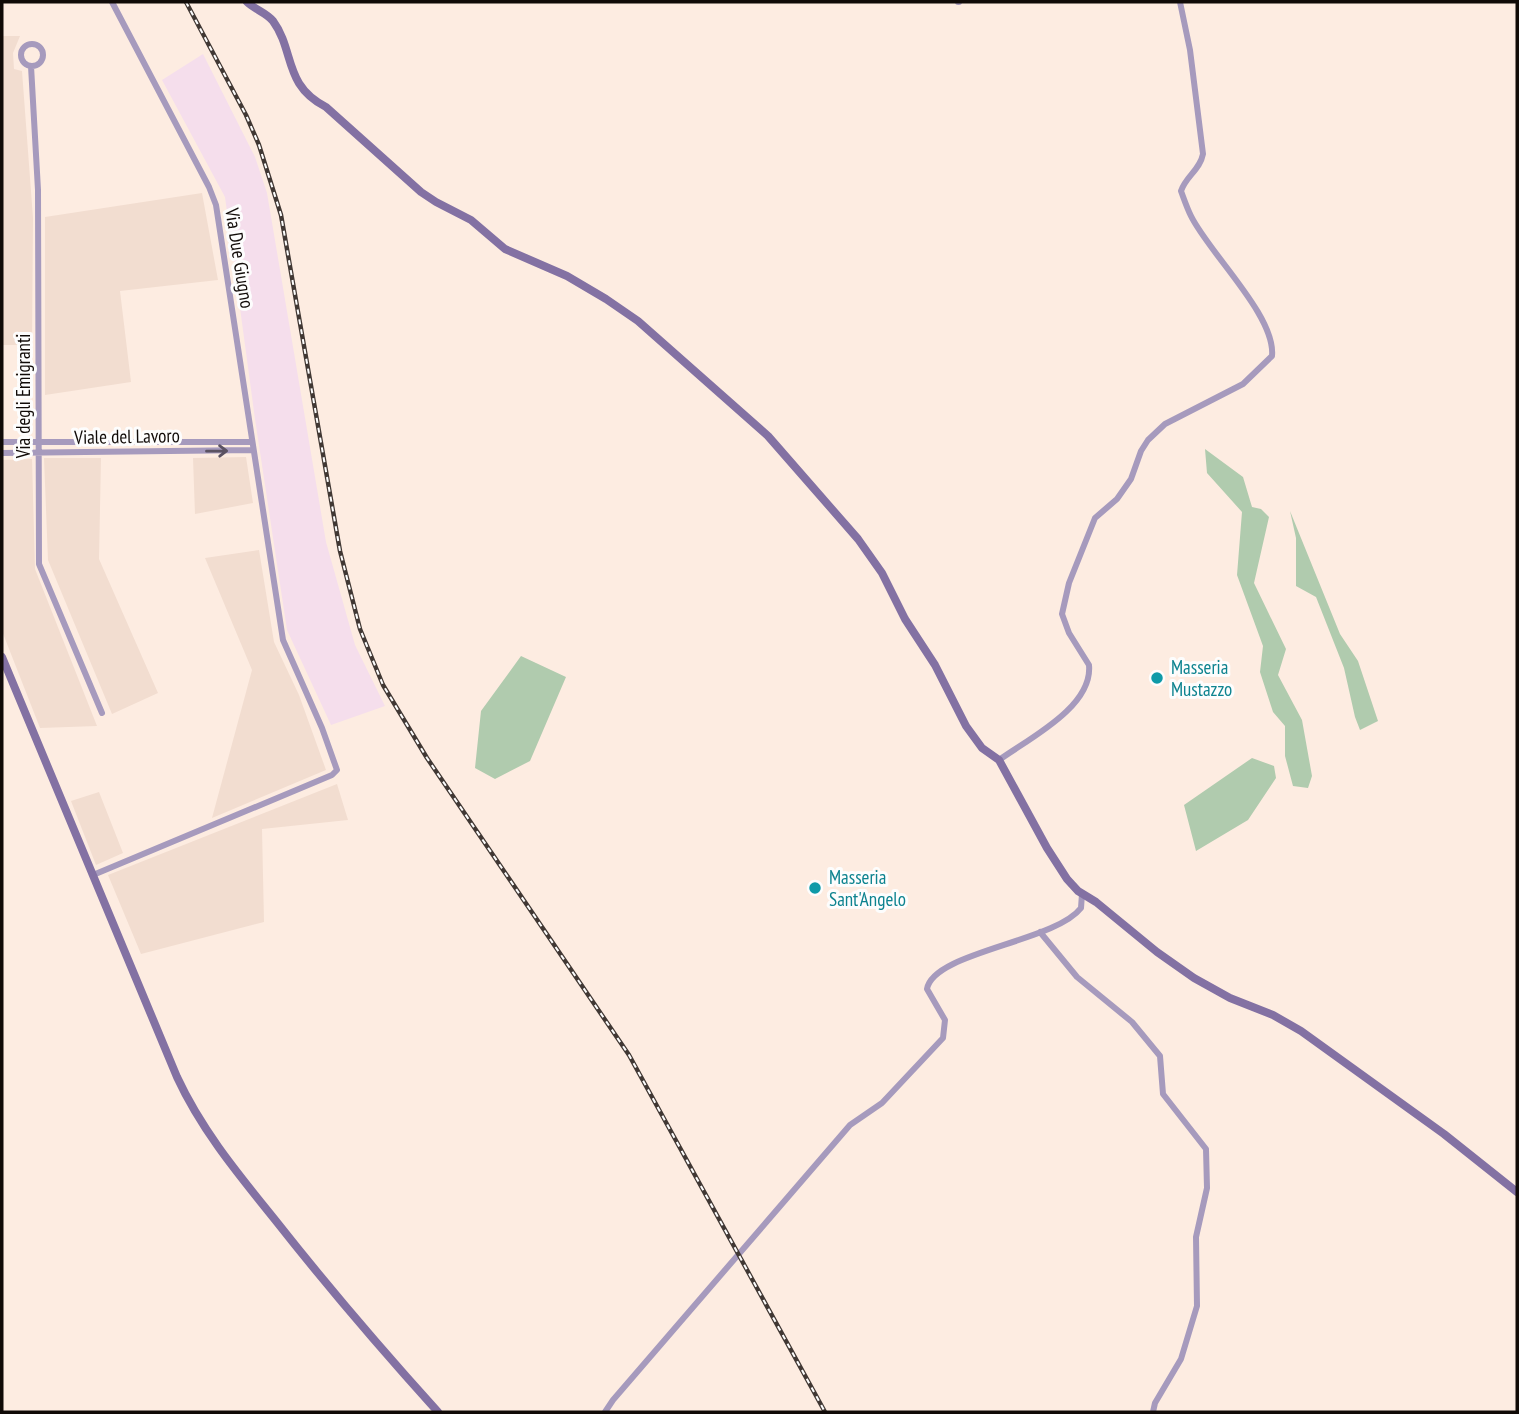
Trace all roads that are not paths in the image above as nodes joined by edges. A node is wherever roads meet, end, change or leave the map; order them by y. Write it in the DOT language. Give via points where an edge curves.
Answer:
graph roads {
  1 [pos="112,2"];
  2 [pos="247,2"];
  3 [pos="1180,2"];
  4 [pos="31,66"];
  5 [pos="2,442"];
  6 [pos="38,442"];
  7 [pos="251,442"];
  8 [pos="253,450"];
  9 [pos="39,452"];
  10 [pos="2,453"];
  11 [pos="2,657"];
  12 [pos="102,713"];
  13 [pos="999,760"];
  14 [pos="93,875"];
  15 [pos="1082,894"];
  16 [pos="1040,932"];
  17 [pos="1517,1192"];
  18 [pos="438,1412"];
  19 [pos="605,1412"];
  20 [pos="1153,1412"];
  1 -- 7 [label="street, Via Due Giugno" via="216,205"];
  2 -- 13 [label="street" via="272,20 303,89 421,192 471,220 505,249 567,276 638,321 768,436 858,539 882,573 967,726 982,748"];
  3 -- 13 [label="street" via="1203,153 1181,191 1191,217 1260,316 1272,356 1243,384 1165,424 1148,440 1117,499 1095,517 1062,614 1089,665 1085,688 1070,709"];
  4 -- 6 [label="street, Via degli Emigranti" via="38,190"];
  5 -- 6 [label="street"];
  6 -- 7 [label="street"];
  6 -- 9 [label="street, Via degli Emigranti"];
  7 -- 8 [label="street, Via Due Giugno"];
  9 -- 8 [label="street, Viale del Lavoro, one-way"];
  8 -- 14 [label="street, Via Due Giugno" via="283,640 337,770"];
  9 -- 10 [label="street, Viale del Lavoro"];
  9 -- 12 [label="street, Via degli Emigranti" via="39,564"];
  11 -- 14 [label="street"];
  13 -- 15 [label="street" via="1046,848"];
  14 -- 18 [label="street" via="177,1077 200,1121 341,1302"];
  15 -- 16 [label="street" via="1077,912"];
  15 -- 17 [label="street" via="1194,978 1301,1031"];
  16 -- 19 [label="street" via="954,963 931,979 927,989 945,1020 943,1038 882,1102 850,1125"];
  16 -- 20 [label="street" via="1077,977 1132,1023 1160,1056 1163,1094 1206,1149 1207,1188 1196,1237 1197,1306 1181,1359"];
}
